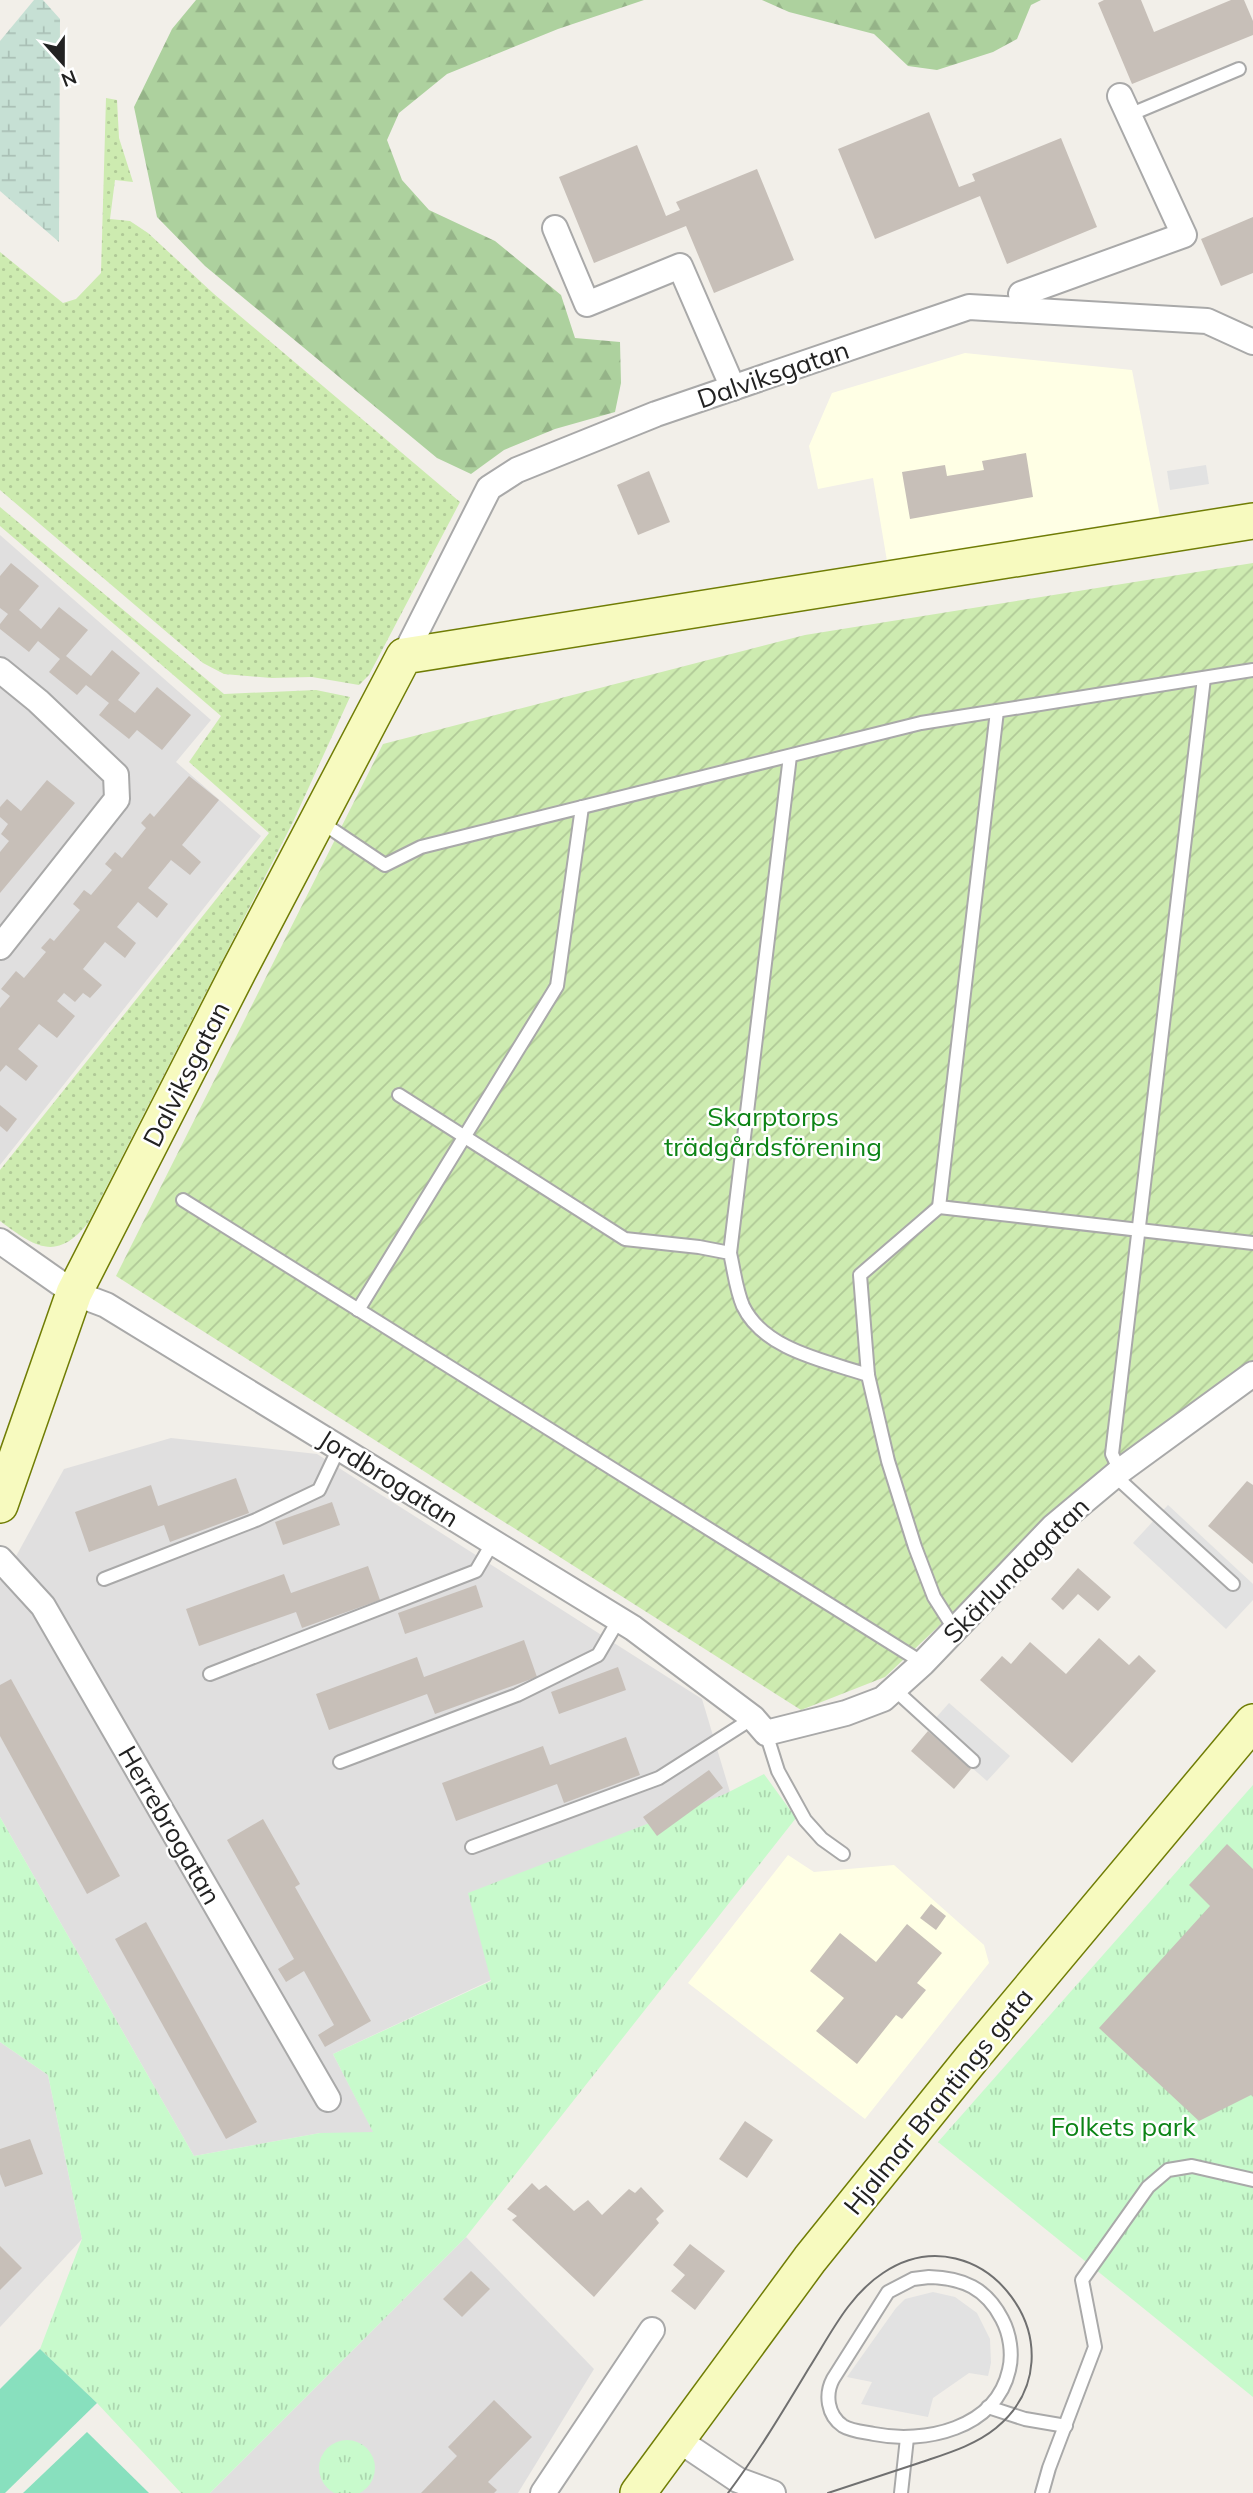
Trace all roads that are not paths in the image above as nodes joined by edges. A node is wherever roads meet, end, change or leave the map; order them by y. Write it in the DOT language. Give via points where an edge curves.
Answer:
graph roads {
  1 [pos="1239,69"];
  2 [pos="1124,105"];
  3 [pos="555,228"];
  4 [pos="1028,310"];
  5 [pos="1253,342"];
  6 [pos="733,388"];
  7 [pos="1253,521"];
  8 [pos="404,656"];
  9 [pos="0,670"];
  10 [pos="1253,670"];
  11 [pos="1204,678"];
  12 [pos="997,711"];
  13 [pos="790,756"];
  14 [pos="582,807"];
  15 [pos="317,820"];
  16 [pos="0,947"];
  17 [pos="398,1095"];
  18 [pos="465,1138"];
  19 [pos="183,1200"];
  20 [pos="939,1207"];
  21 [pos="1139,1230"];
  22 [pos="0,1241"];
  23 [pos="1253,1243"];
  24 [pos="730,1253"];
  25 [pos="74,1293"];
  26 [pos="358,1310"];
  27 [pos="1253,1374"];
  28 [pos="868,1375"];
  29 [pos="339,1448"];
  30 [pos="1117,1473"];
  31 [pos="0,1505"];
  32 [pos="493,1542"];
  33 [pos="0,1559"];
  34 [pos="104,1579"];
  35 [pos="1233,1584"];
  36 [pos="619,1619"];
  37 [pos="956,1630"];
  38 [pos="923,1663"];
  39 [pos="210,1674"];
  40 [pos="894,1689"];
  41 [pos="1253,1722"];
  42 [pos="760,1725"];
  43 [pos="973,1761"];
  44 [pos="340,1762"];
  45 [pos="472,1847"];
  46 [pos="843,1854"];
  47 [pos="328,2099"];
  48 [pos="1253,2180"];
  49 [pos="652,2330"];
  50 [pos="988,2407"];
  51 [pos="1066,2426"];
  52 [pos="907,2438"];
  53 [pos="677,2439"];
  54 [pos="542,2493"];
  55 [pos="638,2493"];
  56 [pos="773,2493"];
  57 [pos="901,2493"];
  58 [pos="1042,2493"];
  1 -- 2 [label="lane"];
  2 -- 4 [label="street" via="1184,235 1021,295"];
  3 -- 6 [label="street" via="587,304 680,266"];
  4 -- 5 [label="street, Dalviksgatan" via="1207,321"];
  4 -- 6 [label="street, Dalviksgatan" via="969,307"];
  6 -- 8 [label="street, Dalviksgatan" via="517,470 489,488"];
  7 -- 8 [label="street"];
  8 -- 15 [label="street, Dalviksgatan"];
  9 -- 16 [label="street" via="116,775 117,799"];
  10 -- 11 [label="lane"];
  11 -- 12 [label="lane"];
  11 -- 21 [label="lane"];
  12 -- 13 [label="lane" via="921,723"];
  12 -- 20 [label="lane"];
  13 -- 14 [label="lane"];
  13 -- 24 [label="lane"];
  14 -- 15 [label="lane" via="421,848 385,865"];
  14 -- 18 [label="lane" via="557,986"];
  15 -- 25 [label="street, Dalviksgatan"];
  17 -- 18 [label="lane"];
  18 -- 24 [label="lane" via="625,1239"];
  18 -- 26 [label="lane"];
  19 -- 26 [label="lane"];
  20 -- 21 [label="lane"];
  20 -- 28 [label="lane" via="860,1275"];
  21 -- 23 [label="lane"];
  21 -- 30 [label="lane" via="1112,1454"];
  22 -- 25 [label="street, Jordbrogatan"];
  24 -- 28 [label="lane" via="744,1307 761,1331 790,1348"];
  25 -- 29 [label="street, Jordbrogatan" via="106,1305"];
  25 -- 31 [label="street, Dalviksgatan"];
  26 -- 38 [label="lane"];
  27 -- 30 [label="street, Skärlundagatan"];
  28 -- 37 [label="lane" via="915,1547 934,1597"];
  29 -- 32 [label="street, Jordbrogatan"];
  29 -- 34 [label="lane" via="319,1490 256,1520"];
  30 -- 35 [label="lane"];
  30 -- 37 [label="street, Skärlundagatan" via="1053,1527"];
  32 -- 36 [label="street, Jordbrogatan"];
  32 -- 39 [label="lane" via="476,1571"];
  33 -- 47 [label="street, Herrebrogatan" via="43,1606"];
  36 -- 42 [label="street, Jordbrogatan"];
  36 -- 44 [label="lane" via="598,1655 517,1695"];
  37 -- 38 [label="street, Skärlundagatan"];
  38 -- 40 [label="street, Skärlundagatan"];
  40 -- 42 [label="street, Skärlundagatan" via="884,1699 846,1713"];
  40 -- 43 [label="lane"];
  41 -- 53 [label="street, Hjalmar Brantings gata" via="895,2153"];
  42 -- 45 [label="lane" via="659,1778"];
  42 -- 46 [label="lane" via="805,1820"];
  48 -- 51 [label="lane" via="1192,2166 1168,2170 1148,2188 1082,2280 1095,2347"];
  49 -- 54 [label="street"];
  50 -- 51 [label="lane"];
  50 -- 52 [label="lane" via="951,2430"];
  50 -- 52 [label="lane" via="1002,2389 1011,2359 1005,2324 996,2307 986,2294 961,2280 913,2279 888,2292 827,2390 831,2411 843,2426"];
  51 -- 58 [label="lane"];
  52 -- 57 [label="lane"];
  53 -- 55 [label="street, Hjalmar Brantings gata"];
  53 -- 56 [label="street" via="738,2480"];
}
